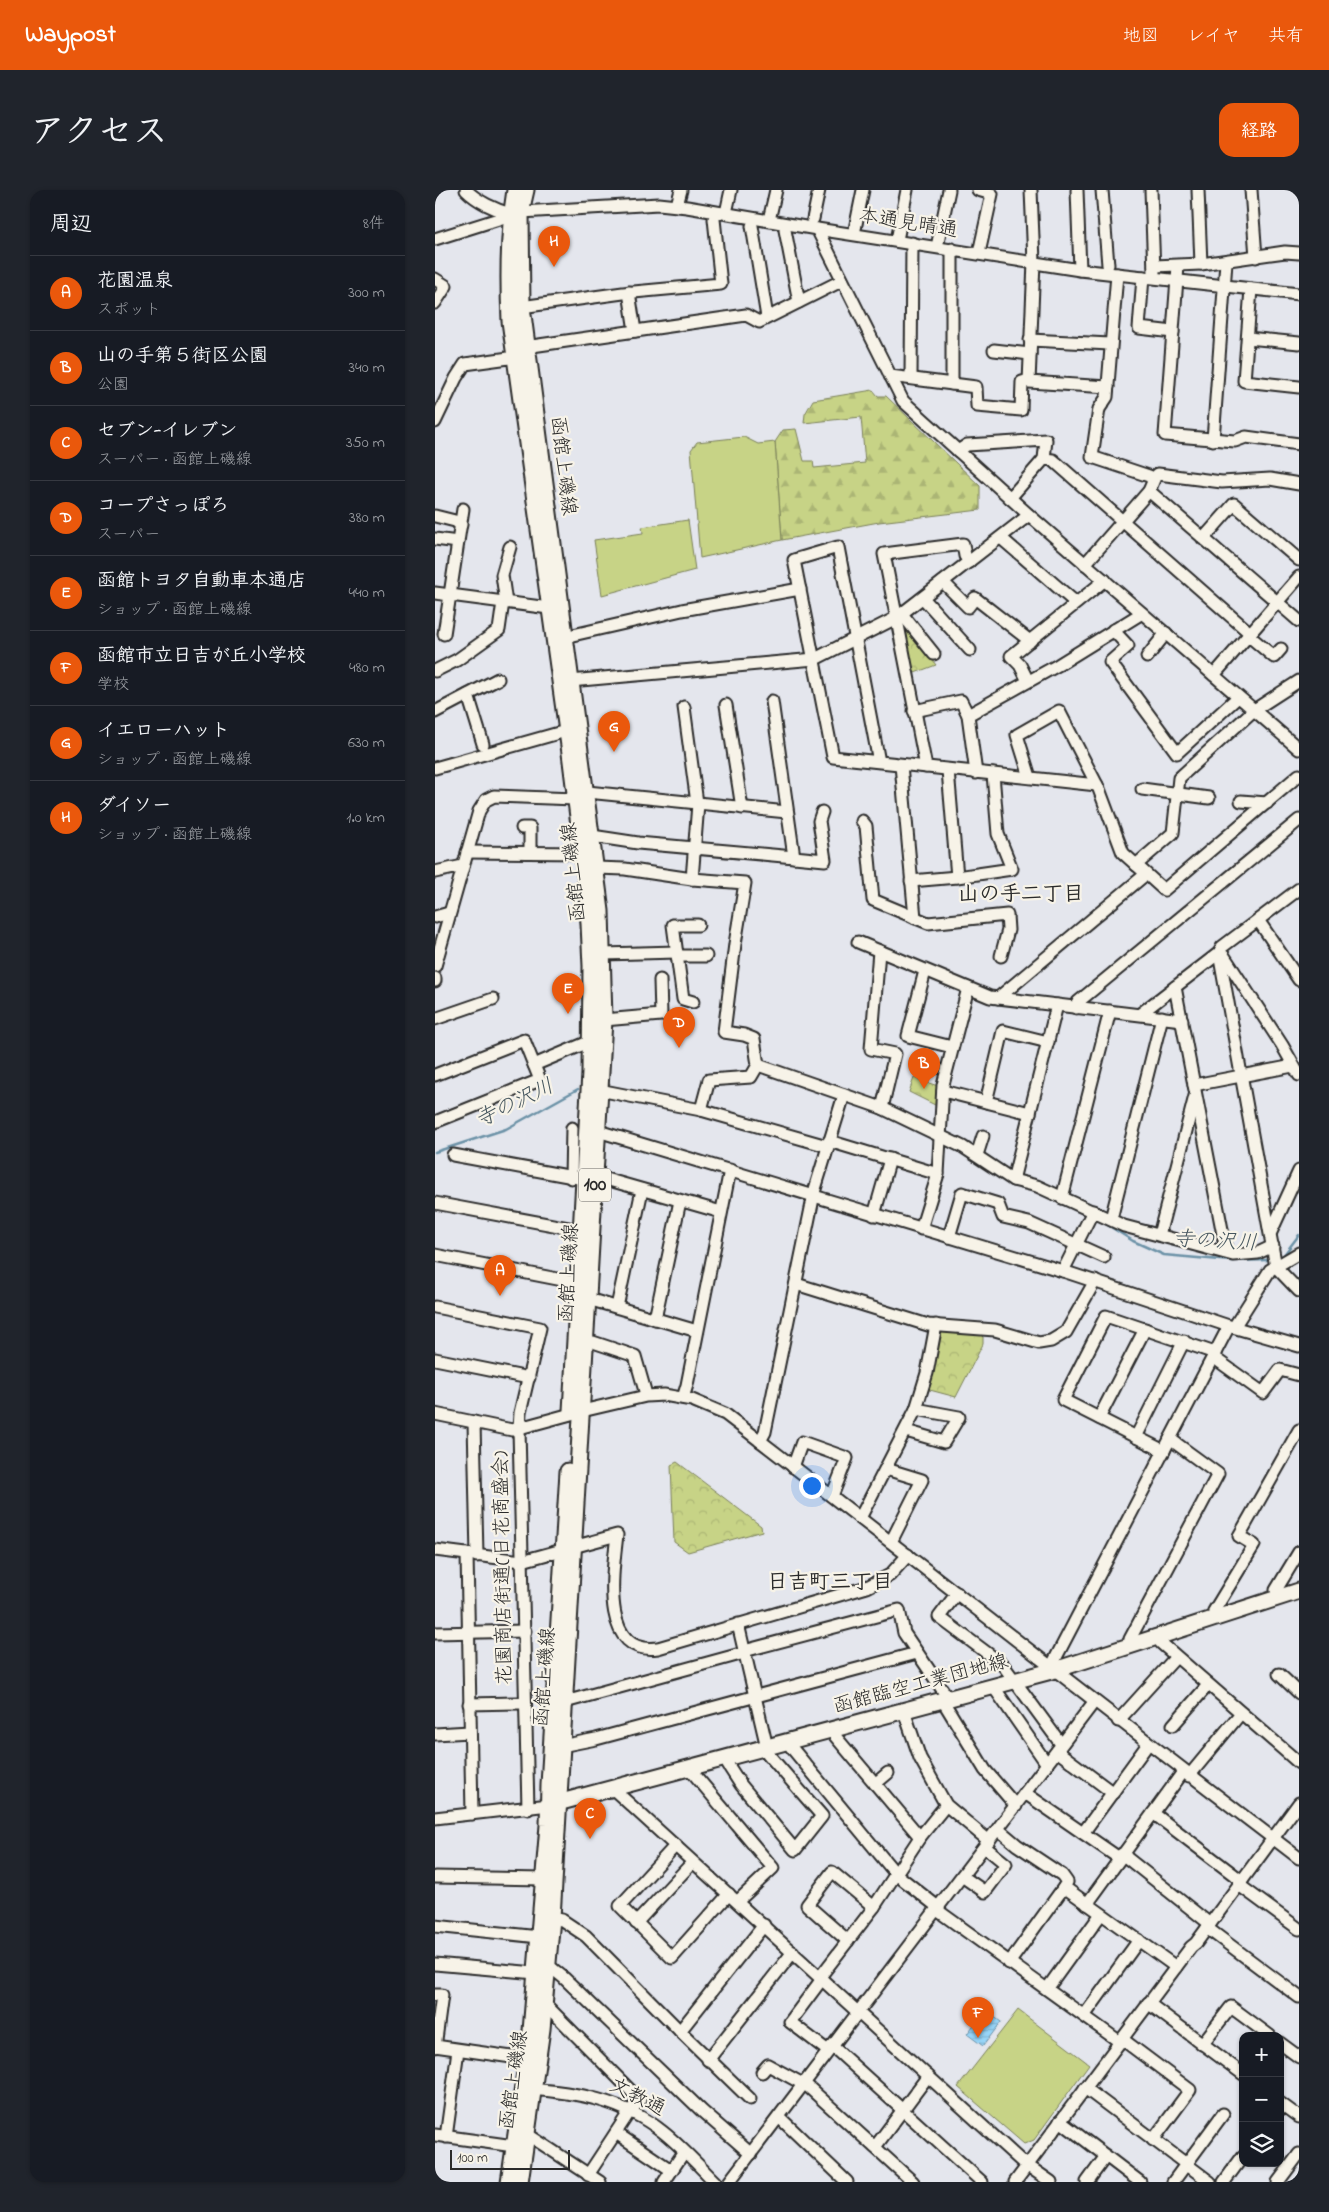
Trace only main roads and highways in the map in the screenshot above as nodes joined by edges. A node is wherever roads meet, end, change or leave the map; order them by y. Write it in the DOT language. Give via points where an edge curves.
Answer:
graph roads {
  1 [pos="515,190"];
  2 [pos="526,190"];
  3 [pos="516,213"];
  4 [pos="572,729"];
  5 [pos="581,795"];
  6 [pos="595,1089"];
  7 [pos="583,1178"];
  8 [pos="577,1413"];
  9 [pos="569,1549"];
  10 [pos="1299,1591"];
  11 [pos="554,1804"];
  12 [pos="542,1969"];
  13 [pos="528,2089"];
  14 [pos="509,2182"];
  15 [pos="520,2182"];
  1 -- 3 [label="main road, 函館上磯線 / 100"];
  2 -- 3 [label="main road, 函館上磯線 / 100"];
  3 -- 4 [label="main road, 函館上磯線 / 100" via="522,307 570,681"];
  3 -- 4 [label="main road, 函館上磯線 / 100" via="508,279 510,321 549,608"];
  4 -- 5 [label="main road, 函館上磯線 / 100"];
  5 -- 6 [label="main road, 函館上磯線 / 100"];
  5 -- 6 [label="main road, 函館上磯線 / 100" via="592,836 601,911 603,1020"];
  6 -- 7 [label="main road, 函館上磯線 / 100"];
  6 -- 7 [label="main road, 函館上磯線 / 100" via="598,1131"];
  7 -- 8 [label="main road, 函館上磯線 / 100"];
  7 -- 8 [label="main road, 函館上磯線 / 100"];
  8 -- 9 [label="main road, 函館上磯線 / 100"];
  9 -- 11 [label="main road, 函館上磯線 / 100"];
  9 -- 11 [label="main road, 函館上磯線 / 100" via="565,1702"];
  10 -- 11 [label="main road, 函館臨空工業団地線" via="947,1702"];
  11 -- 12 [label="main road, 函館上磯線 / 100" via="552,1918"];
  11 -- 12 [label="main road, 函館上磯線 / 100" via="539,1937"];
  12 -- 13 [label="main road, 函館上磯線 / 100" via="526,2059"];
  12 -- 13 [label="main road, 函館上磯線 / 100" via="545,2004"];
  13 -- 14 [label="main road, 函館上磯線 / 100"];
  13 -- 15 [label="main road, 函館上磯線 / 100" via="527,2134"];
}
